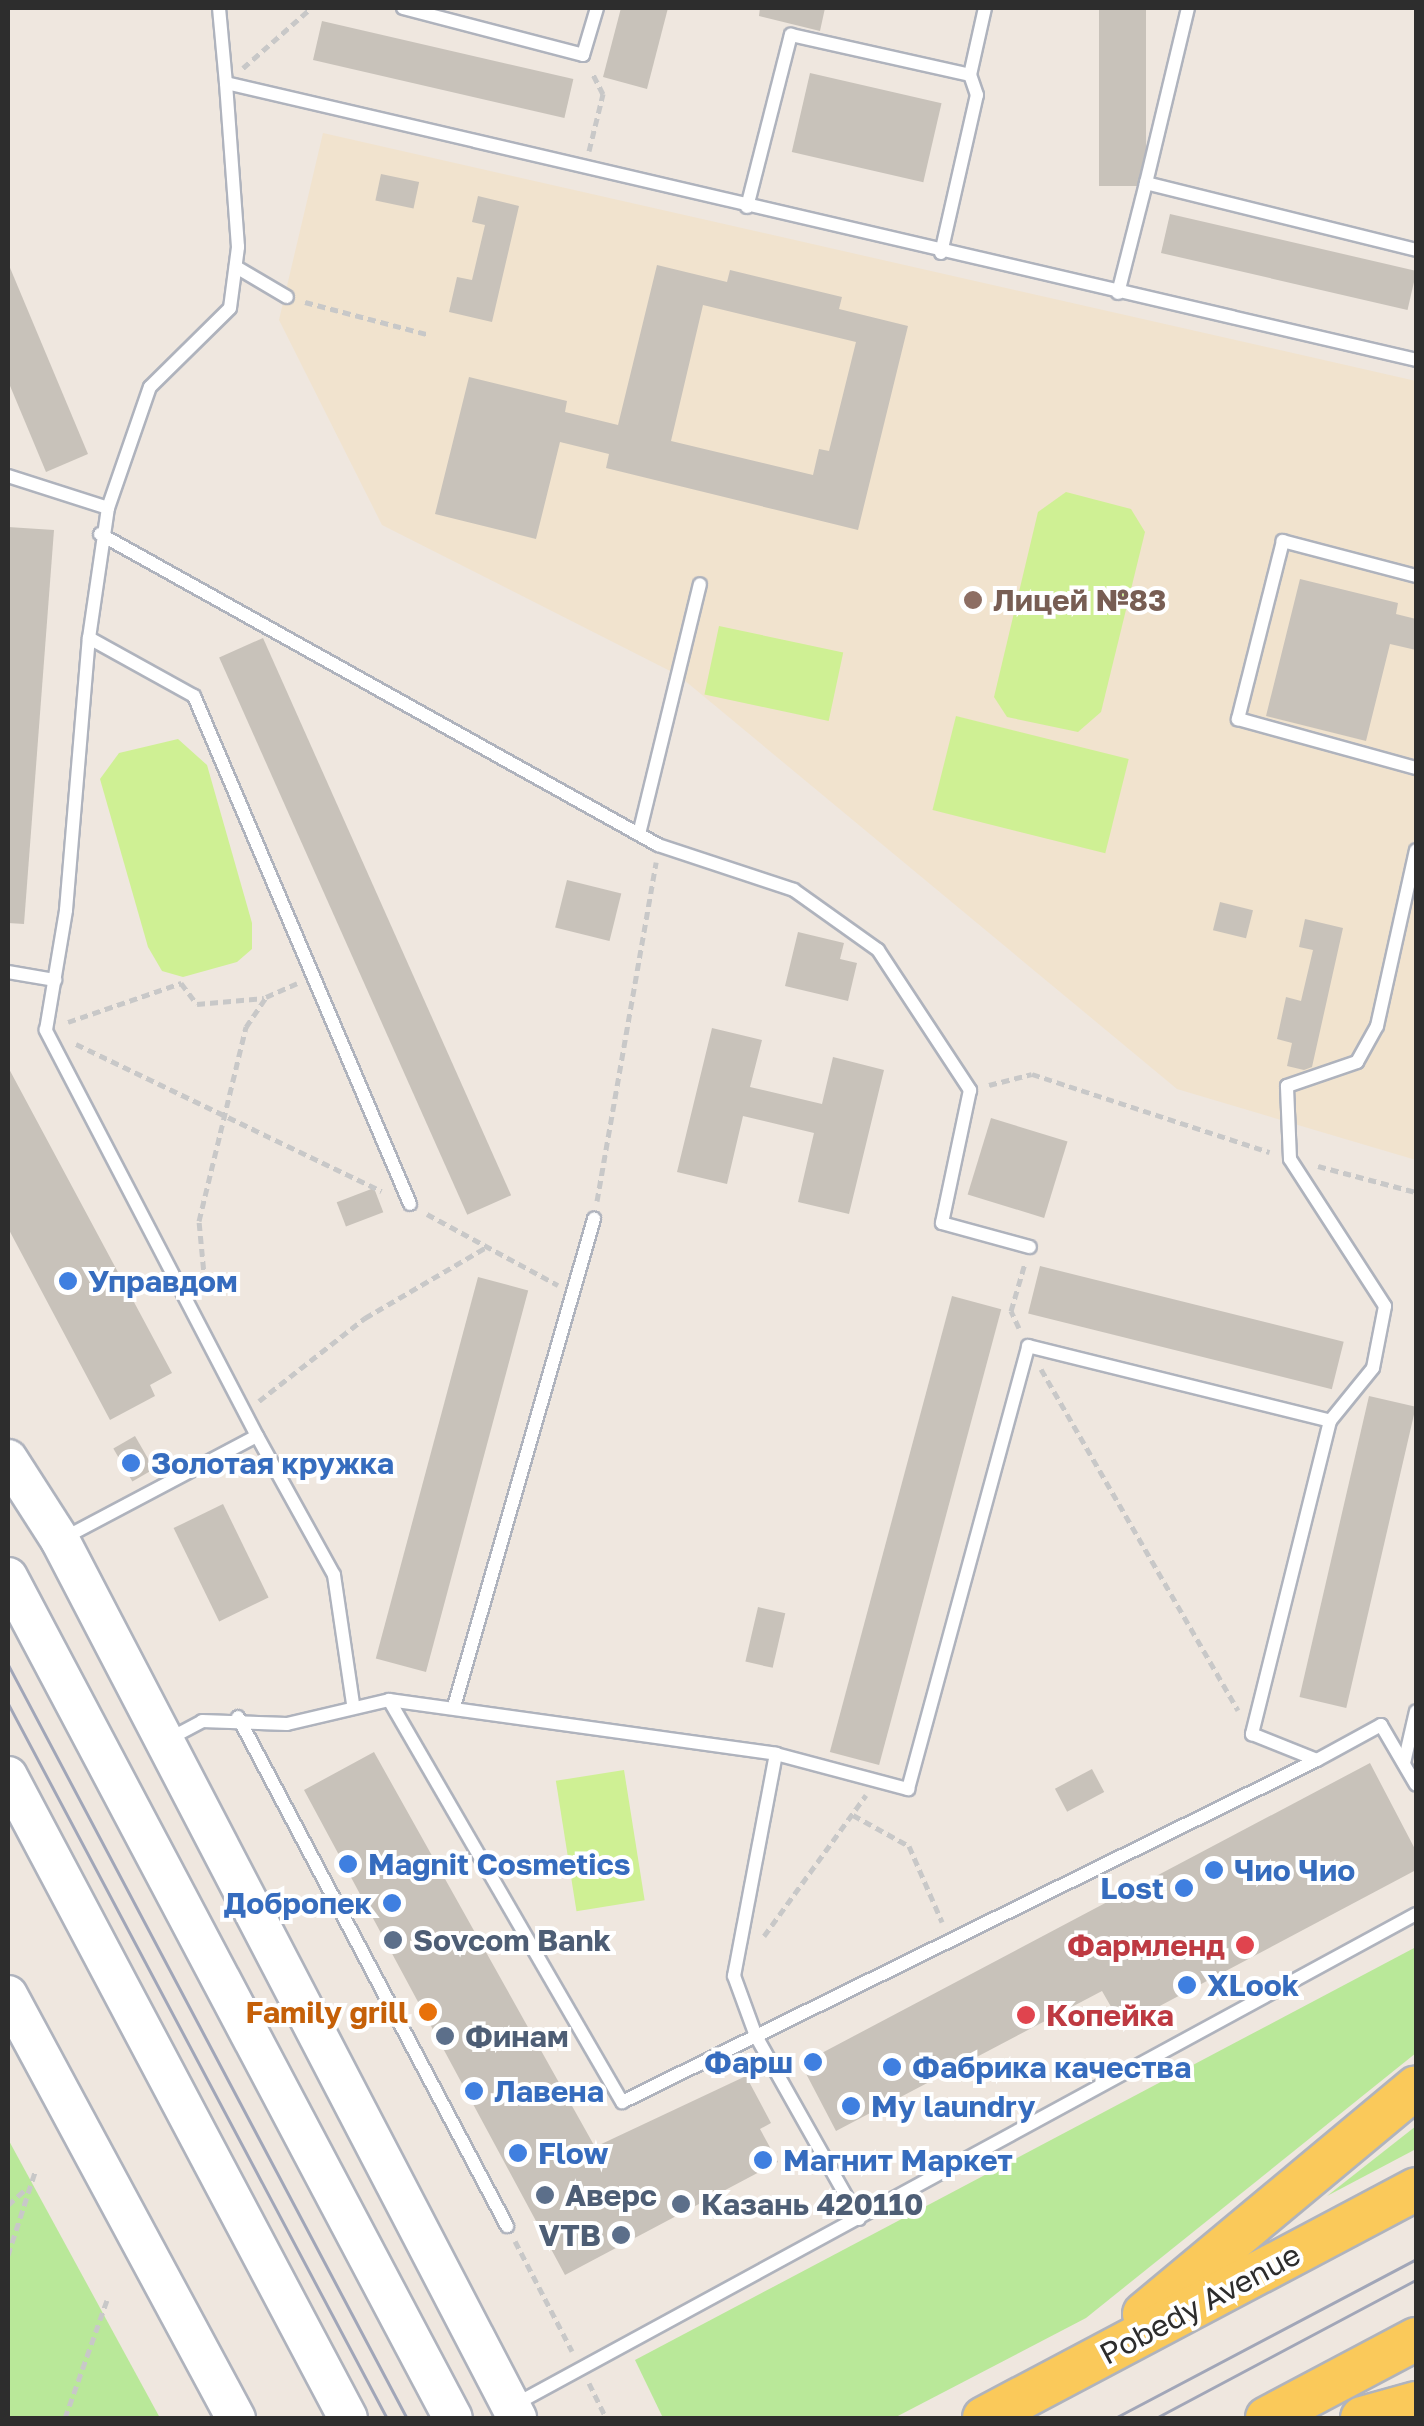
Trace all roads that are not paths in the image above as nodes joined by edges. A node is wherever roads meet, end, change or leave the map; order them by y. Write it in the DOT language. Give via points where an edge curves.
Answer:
graph roads {
  1 [pos="219,8"];
  2 [pos="404,8"];
  3 [pos="596,8"];
  4 [pos="985,8"];
  5 [pos="1188,8"];
  6 [pos="970,75"];
  7 [pos="226,84"];
  8 [pos="1146,183"];
  9 [pos="747,207"];
  10 [pos="1416,250"];
  11 [pos="940,252"];
  12 [pos="236,268"];
  13 [pos="1118,293"];
  14 [pos="287,298"];
  15 [pos="1416,360"];
  16 [pos="8,476"];
  17 [pos="108,508"];
  18 [pos="100,534"];
  19 [pos="1416,576"];
  20 [pos="700,584"];
  21 [pos="88,638"];
  22 [pos="1416,768"];
  23 [pos="639,834"];
  24 [pos="1416,850"];
  25 [pos="8,972"];
  26 [pos="54,980"];
  27 [pos="410,1204"];
  28 [pos="594,1219"];
  29 [pos="1030,1247"];
  30 [pos="1330,1420"];
  31 [pos="257,1436"];
  32 [pos="8,1459"];
  33 [pos="60,1540"];
  34 [pos="8,1577"];
  35 [pos="389,1700"];
  36 [pos="455,1703"];
  37 [pos="354,1704"];
  38 [pos="1416,1712"];
  39 [pos="238,1718"];
  40 [pos="166,1741"];
  41 [pos="776,1754"];
  42 [pos="1317,1760"];
  43 [pos="1404,1763"];
  44 [pos="8,1776"];
  45 [pos="1416,1784"];
  46 [pos="1416,1914"];
  47 [pos="8,1995"];
  48 [pos="756,2036"];
  49 [pos="1416,2087"];
  50 [pos="1416,2189"];
  51 [pos="859,2219"];
  52 [pos="507,2226"];
  53 [pos="1416,2339"];
  54 [pos="1080,2368"];
  55 [pos="1416,2402"];
  56 [pos="514,2412"];
  57 [pos="236,2418"];
  58 [pos="348,2418"];
  59 [pos="453,2418"];
  60 [pos="984,2418"];
  61 [pos="1268,2418"];
  62 [pos="1362,2418"];
  1 -- 7 [label="lane"];
  2 -- 3 [label="lane" via="583,56"];
  4 -- 6 [label="lane"];
  5 -- 8 [label="lane"];
  6 -- 9 [label="lane" via="791,35"];
  6 -- 11 [label="lane" via="977,95"];
  7 -- 9 [label="lane"];
  7 -- 12 [label="lane"];
  8 -- 10 [label="lane"];
  8 -- 13 [label="lane"];
  9 -- 11 [label="lane"];
  11 -- 13 [label="lane"];
  12 -- 14 [label="lane"];
  12 -- 17 [label="lane" via="230,308 150,387"];
  13 -- 15 [label="lane"];
  16 -- 17 [label="lane"];
  17 -- 18 [label="lane"];
  18 -- 21 [label="lane"];
  18 -- 23 [label="lane"];
  19 -- 22 [label="lane" via="1283,540 1238,719"];
  20 -- 23 [label="lane"];
  21 -- 26 [label="lane"];
  21 -- 27 [label="lane" via="194,696"];
  23 -- 29 [label="lane" via="794,890 878,950 970,1090 942,1224"];
  24 -- 30 [label="lane" via="1376,1026 1357,1062 1287,1086 1290,1159 1384,1306 1373,1368"];
  25 -- 26 [label="lane"];
  26 -- 31 [label="lane" via="46,1030"];
  28 -- 36 [label="lane" via="567,1289"];
  30 -- 41 [label="lane" via="1028,1346 908,1789"];
  30 -- 42 [label="lane" via="1252,1734"];
  31 -- 33 [label="lane"];
  31 -- 37 [label="lane" via="334,1575"];
  32 -- 33 [label="main road"];
  33 -- 40 [label="main road"];
  34 -- 59 [label="main road"];
  35 -- 36 [label="lane"];
  35 -- 37 [label="lane"];
  35 -- 48 [label="lane" via="622,2102"];
  36 -- 41 [label="lane"];
  37 -- 39 [label="lane" via="287,1724"];
  38 -- 43 [label="lane"];
  39 -- 40 [label="lane" via="202,1721"];
  39 -- 52 [label="lane"];
  40 -- 56 [label="main road"];
  41 -- 48 [label="lane" via="734,1976"];
  42 -- 43 [label="lane" via="1382,1725"];
  42 -- 48 [label="lane"];
  43 -- 45 [label="lane"];
  44 -- 58 [label="main road"];
  46 -- 51 [label="lane"];
  47 -- 57 [label="main road"];
  48 -- 51 [label="lane"];
  49 -- 54 [label="main road"];
  50 -- 54 [label="main road, Pobedy Avenue"];
  51 -- 56 [label="lane"];
  53 -- 61 [label="main road"];
  54 -- 60 [label="main road, Pobedy Avenue"];
  55 -- 62 [label="main road"];
}
